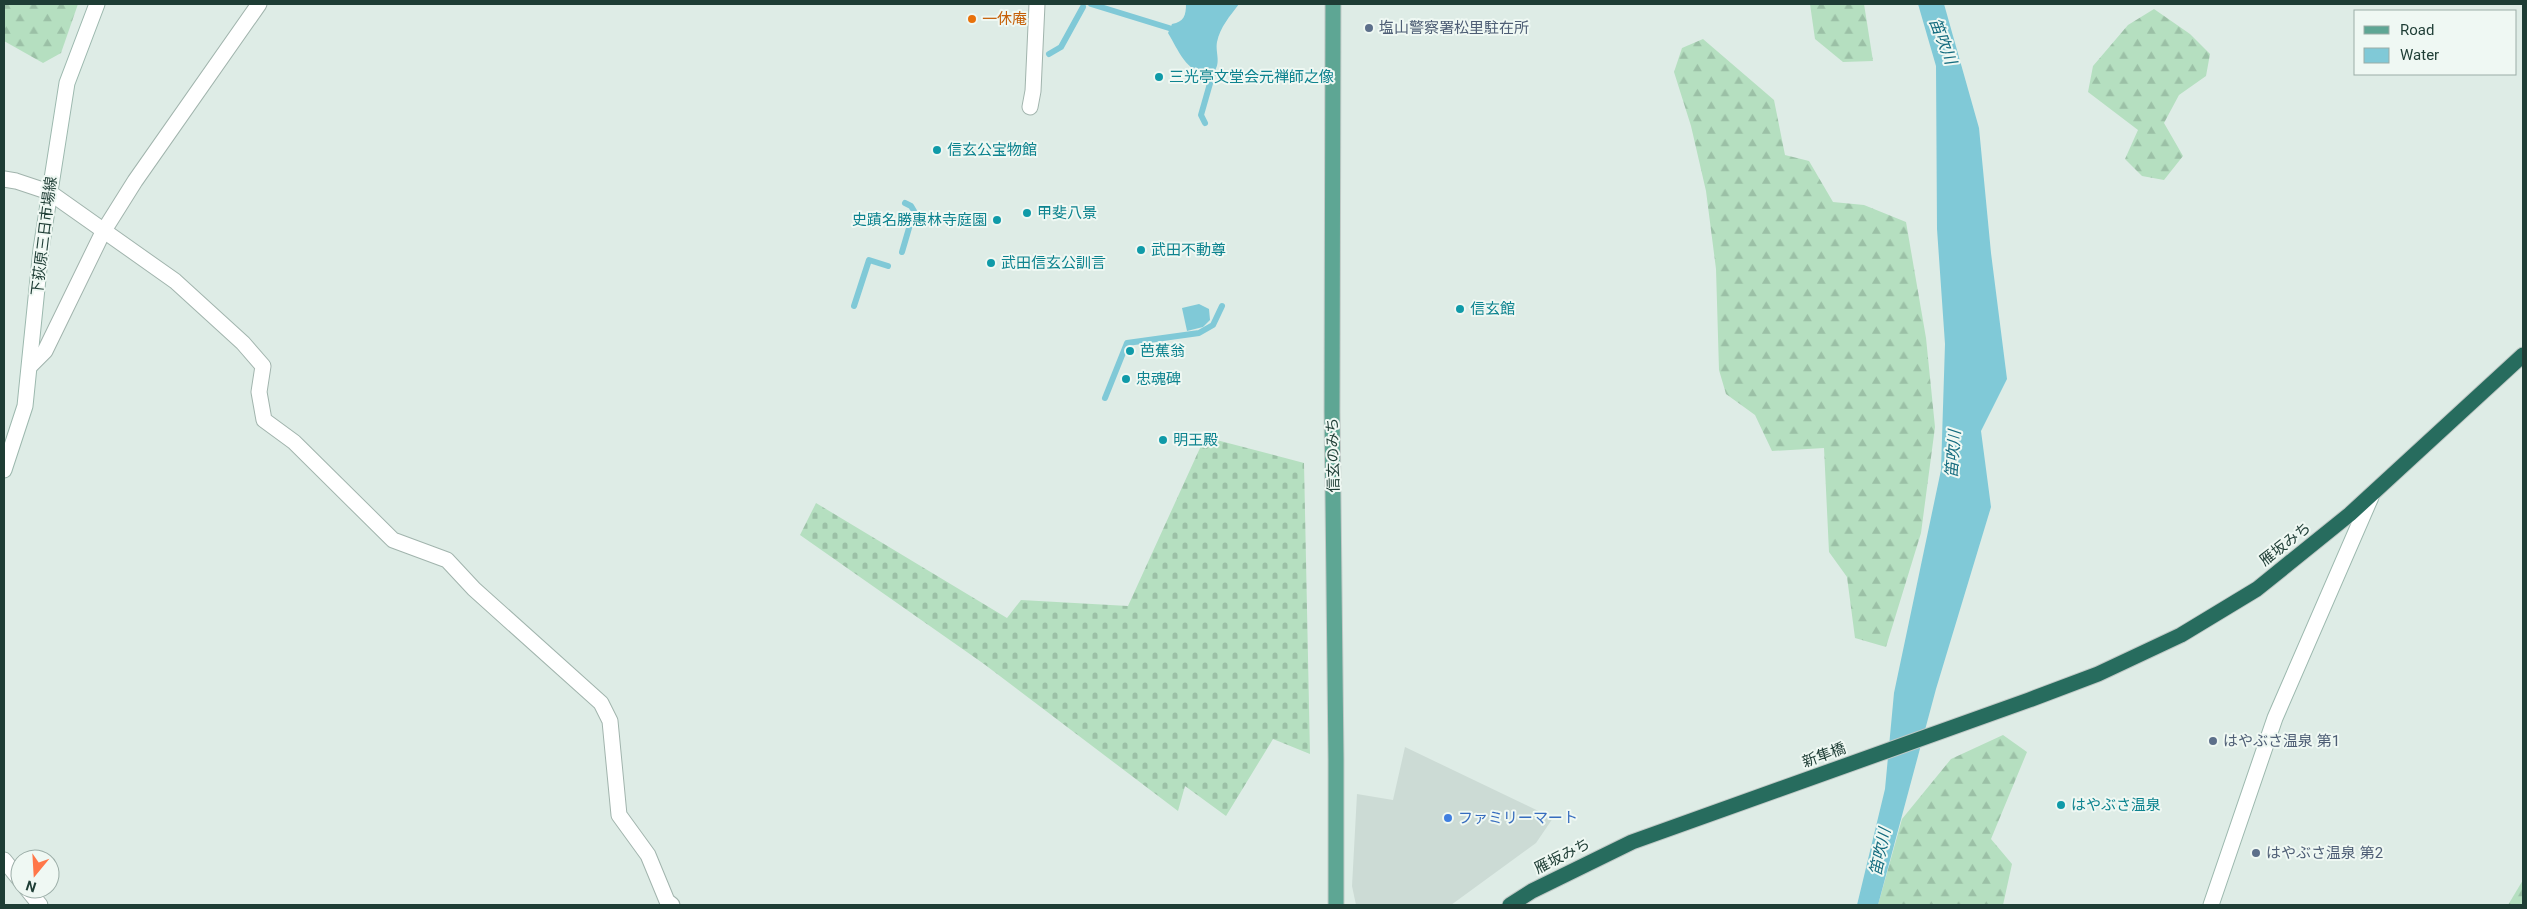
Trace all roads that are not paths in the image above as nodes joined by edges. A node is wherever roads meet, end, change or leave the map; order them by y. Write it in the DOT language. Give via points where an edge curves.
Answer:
graph roads {
  1 [pos="96,4"];
  2 [pos="259,4"];
  3 [pos="1038,4"];
  4 [pos="1333,4"];
  5 [pos="1030,107"];
  6 [pos="4,179"];
  7 [pos="49,192"];
  8 [pos="103,232"];
  9 [pos="2523,355"];
  10 [pos="30,366"];
  11 [pos="4,470"];
  12 [pos="2371,497"];
  13 [pos="2029,700"];
  14 [pos="1632,842"];
  15 [pos="672,905"];
  16 [pos="1336,905"];
  17 [pos="1510,905"];
  18 [pos="2211,905"];
  1 -- 7 [label="street, 下荻原三日市場線" via="67,83"];
  2 -- 8 [label="street"];
  3 -- 5 [label="street"];
  4 -- 16 [label="main road, 信玄のみち"];
  6 -- 7 [label="street"];
  7 -- 8 [label="street"];
  7 -- 10 [label="street, 下荻原三日市場線"];
  8 -- 10 [label="street" via="45,351"];
  8 -- 15 [label="street" via="175,281 243,343 263,366 259,392 264,420 294,442 392,540 447,560 474,589 601,703 610,721 619,814 648,854 667,901"];
  9 -- 12 [label="highway, 雁坂みち"];
  10 -- 11 [label="street, 下荻原三日市場線" via="25,406"];
  12 -- 13 [label="highway, 雁坂みち" via="2257,589 2181,635 2098,674"];
  12 -- 18 [label="street" via="2275,718"];
  13 -- 14 [label="highway, 新隼橋"];
  14 -- 17 [label="highway, 雁坂みち" via="1541,886"];
}
